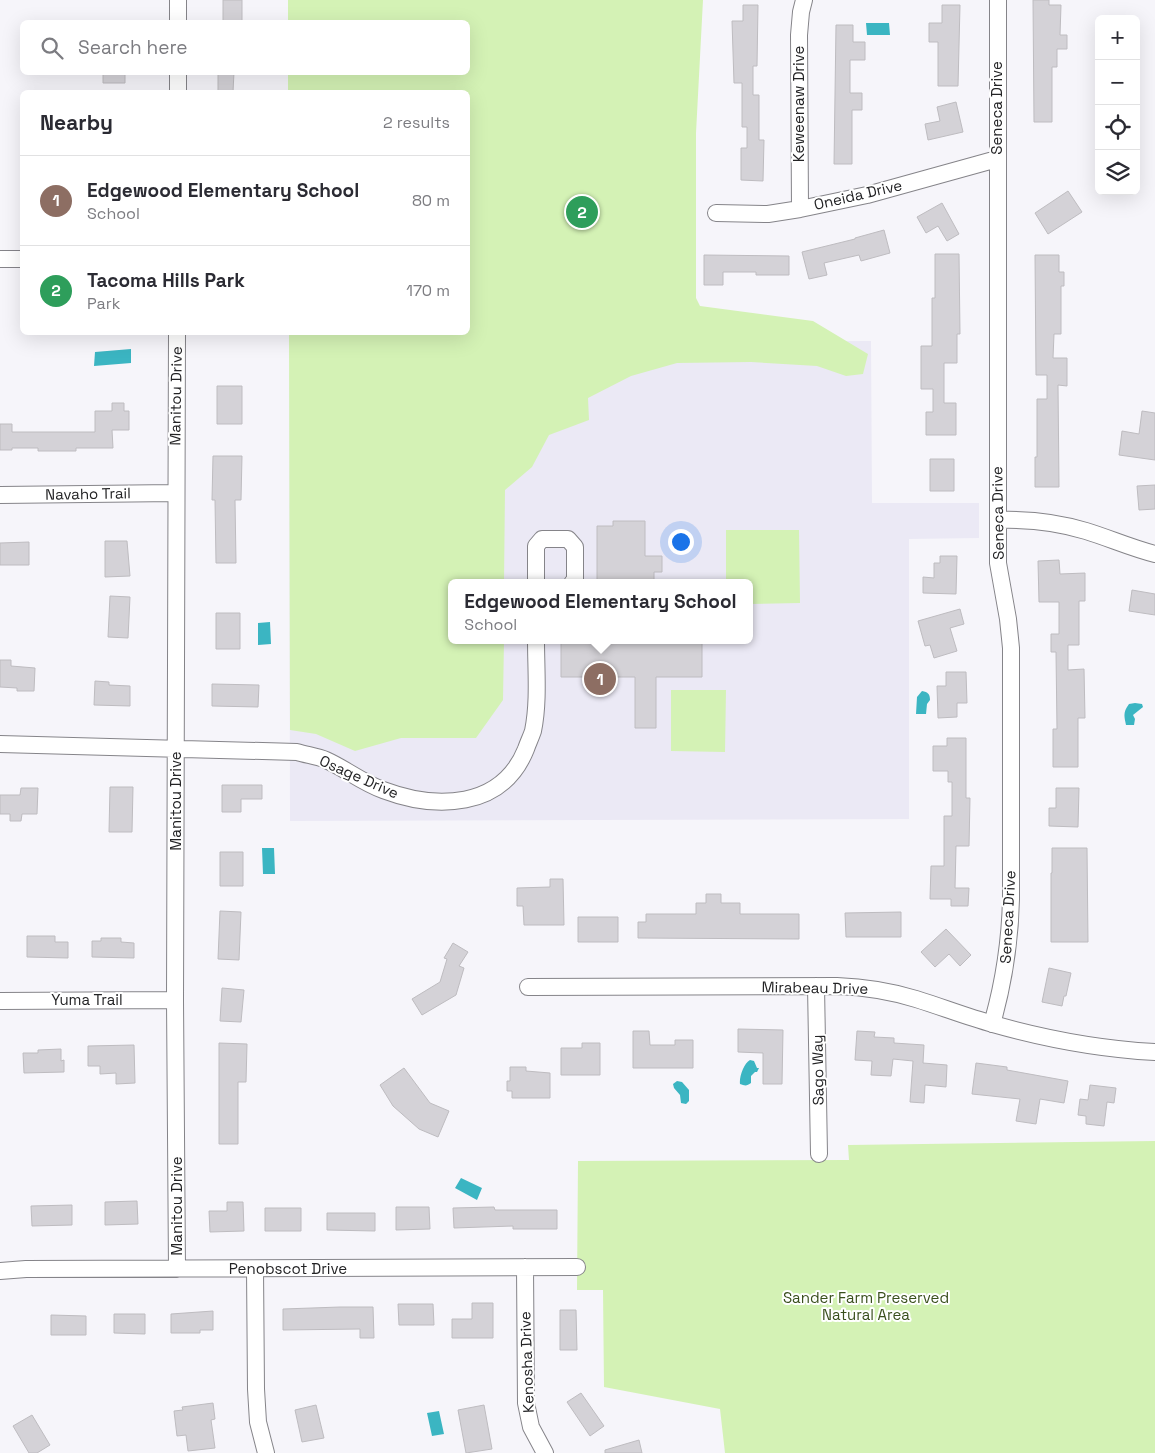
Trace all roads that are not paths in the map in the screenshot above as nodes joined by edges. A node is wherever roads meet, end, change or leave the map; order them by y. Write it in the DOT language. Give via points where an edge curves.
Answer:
graph roads {
  1 [pos="178,0"];
  2 [pos="804,0"];
  3 [pos="998,0"];
  4 [pos="178,20"];
  5 [pos="178,75"];
  6 [pos="178,90"];
  7 [pos="997,159"];
  8 [pos="800,209"];
  9 [pos="716,214"];
  10 [pos="0,259"];
  11 [pos="20,259"];
  12 [pos="177,335"];
  13 [pos="175,493"];
  14 [pos="0,495"];
  15 [pos="998,520"];
  16 [pos="1155,554"];
  17 [pos="536,579"];
  18 [pos="575,579"];
  19 [pos="536,644"];
  20 [pos="0,744"];
  21 [pos="177,749"];
  22 [pos="816,986"];
  23 [pos="528,988"];
  24 [pos="0,1000"];
  25 [pos="175,1000"];
  26 [pos="992,1024"];
  27 [pos="1155,1052"];
  28 [pos="819,1154"];
  29 [pos="525,1268"];
  30 [pos="577,1268"];
  31 [pos="177,1269"];
  32 [pos="255,1269"];
  33 [pos="0,1271"];
  34 [pos="266,1453"];
  35 [pos="545,1453"];
  1 -- 4 [label="street"];
  2 -- 8 [label="street, Keweenaw Drive" via="799,35"];
  3 -- 7 [label="street, Seneca Drive"];
  5 -- 6 [label="street"];
  7 -- 8 [label="street, Oneida Drive" via="867,195"];
  7 -- 15 [label="street, Seneca Drive"];
  8 -- 9 [label="street, Oneida Drive" via="768,214"];
  10 -- 11 [label="street"];
  12 -- 13 [label="street, Manitou Drive"];
  13 -- 14 [label="street, Navaho Trail"];
  13 -- 21 [label="street, Manitou Drive"];
  15 -- 16 [label="street" via="1070,526"];
  15 -- 26 [label="street, Seneca Drive" via="998,563 1011,648 1011,899 1005,975"];
  17 -- 18 [label="street" via="536,546 542,540 568,539 575,547"];
  19 -- 21 [label="street, Osage Drive" via="532,732 523,757 502,784 467,800 414,800 382,790 324,760 297,752"];
  20 -- 21 [label="street, Osage Drive"];
  21 -- 25 [label="street, Manitou Drive"];
  22 -- 23 [label="street, Mirabeau Drive"];
  22 -- 26 [label="street, Mirabeau Drive" via="858,987 898,994"];
  22 -- 28 [label="street, Sago Way"];
  24 -- 25 [label="street, Yuma Trail"];
  25 -- 31 [label="street, Manitou Drive"];
  26 -- 27 [label="street, Mirabeau Drive" via="1076,1043"];
  29 -- 30 [label="street, Penobscot Drive"];
  29 -- 32 [label="street, Penobscot Drive"];
  29 -- 35 [label="street, Kenosha Drive" via="526,1403 531,1427"];
  31 -- 32 [label="street, Penobscot Drive"];
  31 -- 33 [label="street, Penobscot Drive"];
  32 -- 34 [label="street" via="256,1389 258,1422"];
}
